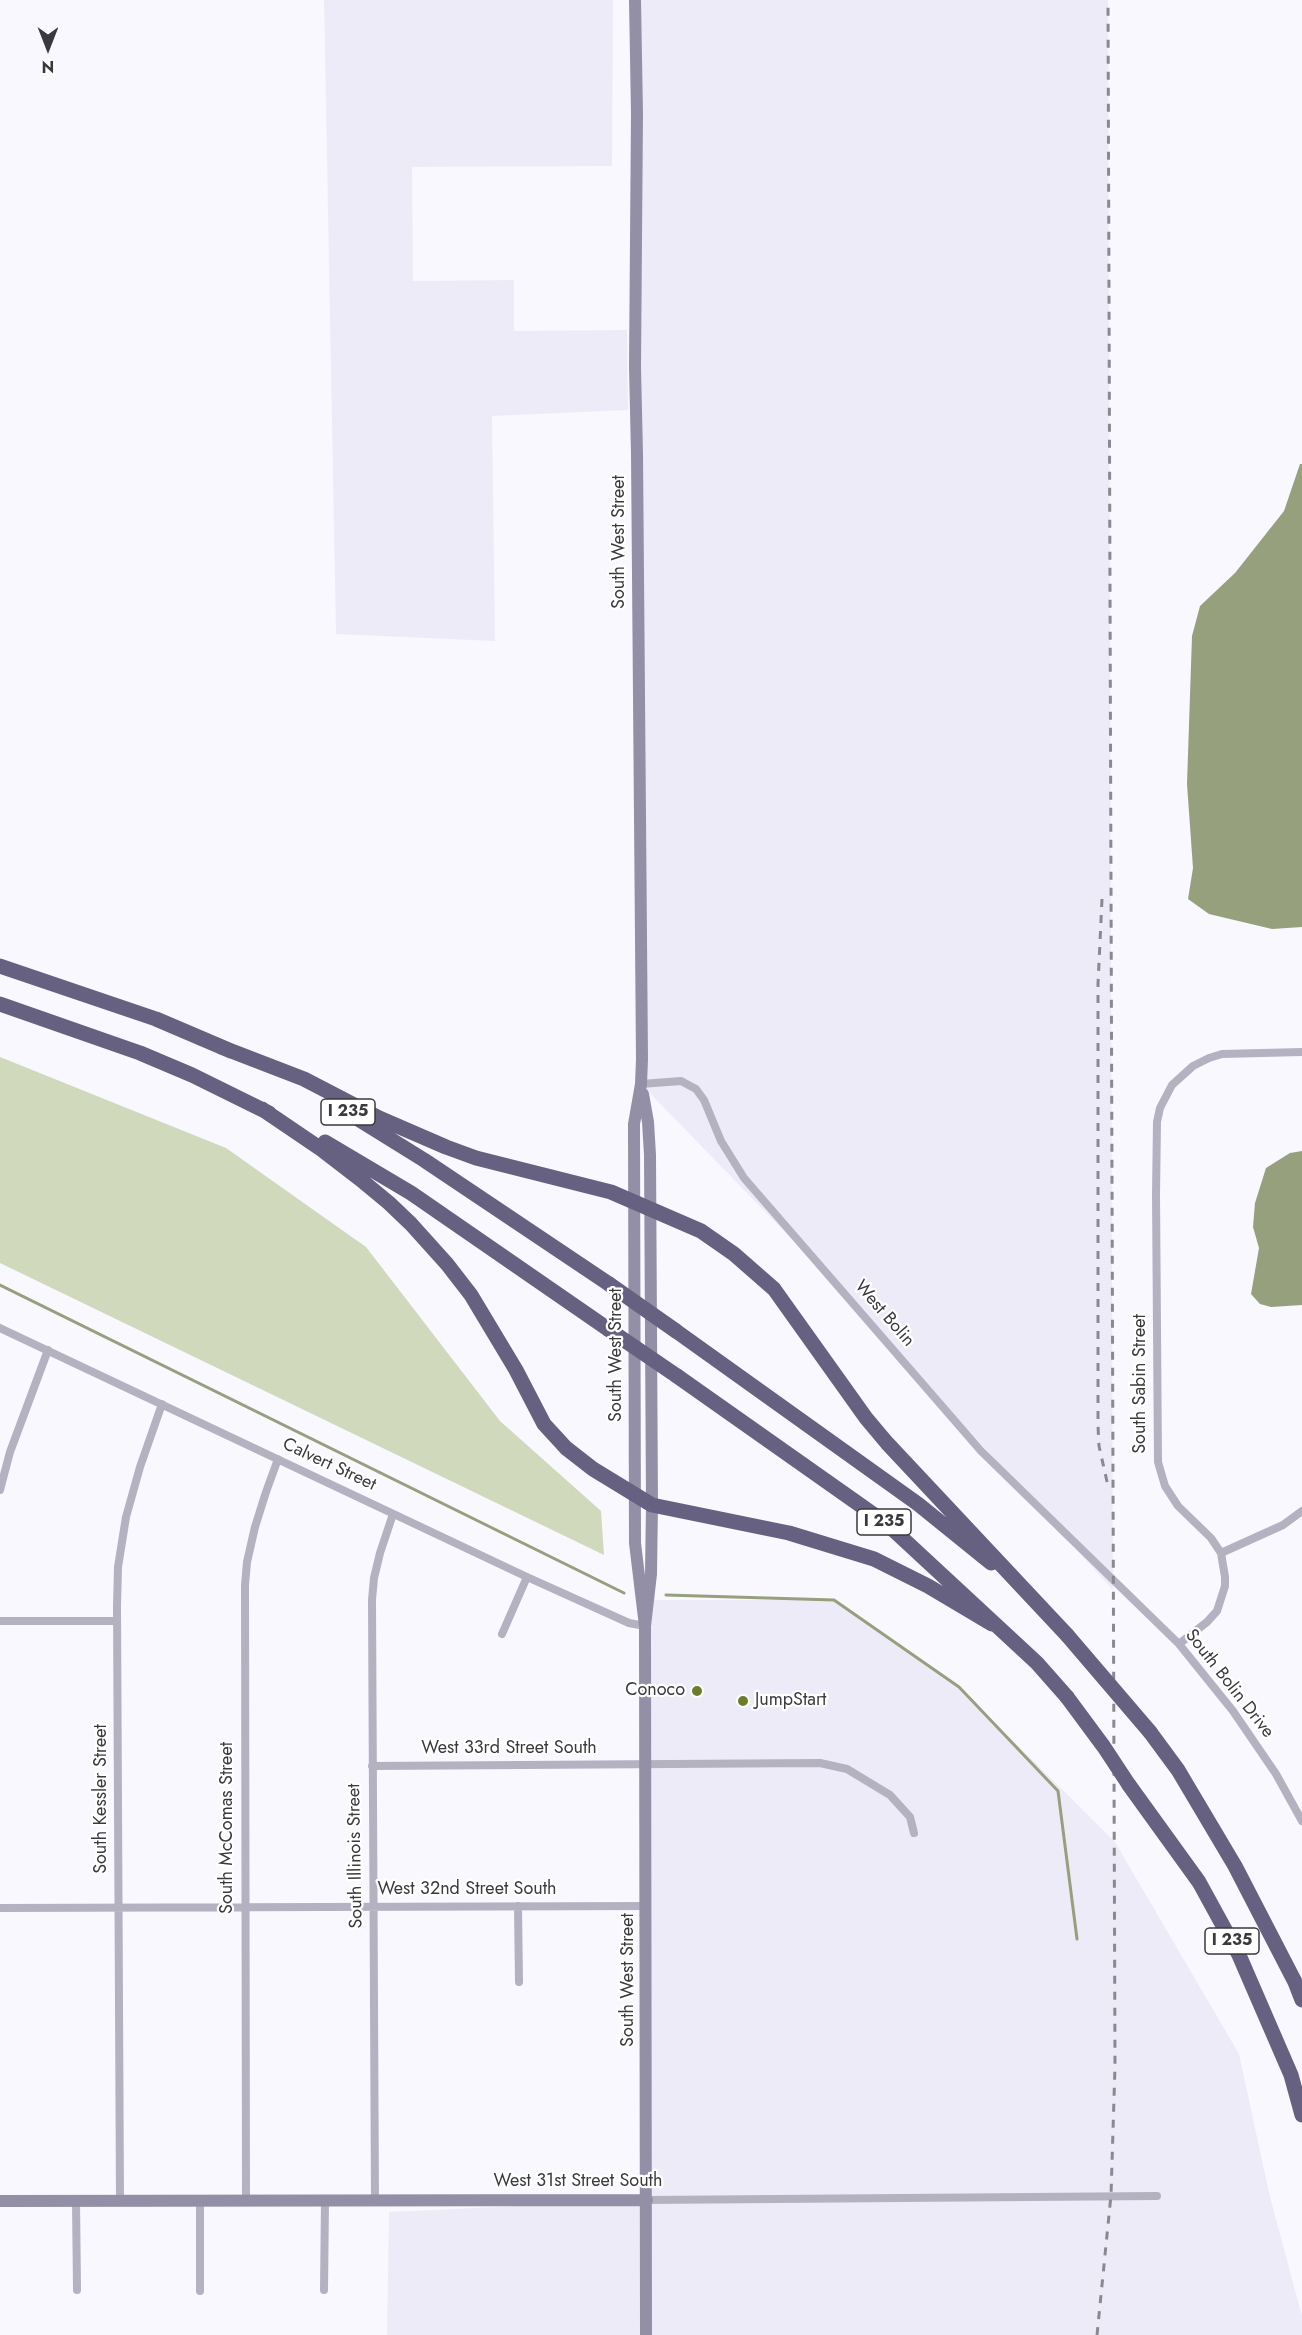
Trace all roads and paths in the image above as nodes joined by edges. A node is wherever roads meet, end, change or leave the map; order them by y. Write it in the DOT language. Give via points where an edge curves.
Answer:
graph roads {
  1 [pos="635,0"];
  2 [pos="0,966"];
  3 [pos="0,1004"];
  4 [pos="222,1047"];
  5 [pos="1302,1052"];
  6 [pos="641,1084"];
  7 [pos="262,1109"];
  8 [pos="634,1201"];
  9 [pos="651,1210"];
  10 [pos="0,1328"];
  11 [pos="48,1350"];
  12 [pos="162,1404"];
  13 [pos="278,1459"];
  14 [pos="0,1490"];
  15 [pos="636,1496"];
  16 [pos="652,1505"];
  17 [pos="1302,1511"];
  18 [pos="393,1514"];
  19 [pos="1221,1552"];
  20 [pos="527,1577"];
  21 [pos="1113,1582"];
  22 [pos="1023,1589"];
  23 [pos="117,1620"];
  24 [pos="0,1621"];
  25 [pos="992,1624"];
  26 [pos="645,1626"];
  27 [pos="502,1634"];
  28 [pos="1179,1644"];
  29 [pos="646,1765"];
  30 [pos="372,1766"];
  31 [pos="1302,1821"];
  32 [pos="914,1833"];
  33 [pos="374,1906"];
  34 [pos="518,1906"];
  35 [pos="647,1906"];
  36 [pos="245,1907"];
  37 [pos="0,1908"];
  38 [pos="119,1908"];
  39 [pos="519,1982"];
  40 [pos="1302,2000"];
  41 [pos="1302,2115"];
  42 [pos="1157,2196"];
  43 [pos="647,2200"];
  44 [pos="0,2201"];
  45 [pos="76,2201"];
  46 [pos="120,2201"];
  47 [pos="200,2201"];
  48 [pos="246,2201"];
  49 [pos="375,2201"];
  50 [pos="325,2202"];
  51 [pos="77,2290"];
  52 [pos="324,2290"];
  53 [pos="200,2291"];
  54 [pos="646,2335"];
  1 -- 6 [label="street, South West Street"];
  2 -- 4 [label="highway, I 235" via="146,1015"];
  3 -- 7 [label="highway, I 235" via="140,1053"];
  4 -- 8 [label="highway" via="304,1079 379,1118 476,1158"];
  4 -- 22 [label="highway, I 235, bridge" via="382,1133 609,1284 918,1504"];
  5 -- 19 [label="street, South Sabin Street" via="1222,1054 1193,1066 1172,1085 1157,1122 1158,1462 1165,1486 1178,1506"];
  6 -- 8 [label="street, South West Street" via="634,1124"];
  6 -- 9 [label="street, South West Street" via="648,1122"];
  6 -- 21 [label="street, West Bolin" via="681,1082 696,1089 744,1178 981,1451"];
  7 -- 15 [label="highway" via="360,1179 411,1224 471,1295 544,1424 578,1458"];
  7 -- 25 [label="highway, I 235, bridge" via="411,1193 887,1524"];
  8 -- 9 [label="highway"];
  8 -- 15 [label="street, South West Street"];
  9 -- 16 [label="street, South West Street"];
  9 -- 22 [label="highway" via="701,1231 774,1289 866,1418"];
  10 -- 11 [label="street, Calvert Street"];
  11 -- 12 [label="street, Calvert Street"];
  11 -- 14 [label="street"];
  12 -- 13 [label="street, Calvert Street"];
  12 -- 23 [label="street, South Kessler Street" via="126,1517 118,1567"];
  13 -- 18 [label="street, Calvert Street"];
  13 -- 36 [label="street, South McComas Street" via="258,1517 245,1574"];
  15 -- 16 [label="highway"];
  15 -- 26 [label="street, South West Street" via="635,1543"];
  16 -- 25 [label="highway" via="848,1549 896,1568"];
  16 -- 26 [label="street, South West Street"];
  17 -- 19 [label="street" via="1283,1525"];
  18 -- 20 [label="street, Calvert Street"];
  18 -- 30 [label="street, South Illinois Street" via="372,1589"];
  19 -- 28 [label="street" via="1225,1586 1220,1604 1207,1622"];
  20 -- 26 [label="street, Calvert Street" via="626,1622"];
  20 -- 27 [label="street"];
  21 -- 28 [label="street, South Bolin Drive"];
  22 -- 40 [label="highway, I 235, bridge" via="1067,1635 1178,1770 1235,1866"];
  23 -- 24 [label="street"];
  23 -- 38 [label="street, South Kessler Street"];
  25 -- 41 [label="highway, I 235, bridge" via="1067,1697 1198,1881 1234,1945 1291,2075"];
  26 -- 29 [label="street, South West Street"];
  28 -- 31 [label="street, South Bolin Drive" via="1233,1711"];
  29 -- 30 [label="street, West 33rd Street South"];
  29 -- 32 [label="street, West 33rd Street South" via="820,1763 848,1769 902,1806"];
  29 -- 35 [label="street, South West Street"];
  30 -- 33 [label="street, South Illinois Street"];
  33 -- 34 [label="street, West 32nd Street South"];
  33 -- 36 [label="street, West 32nd Street South"];
  33 -- 49 [label="street, South Illinois Street"];
  34 -- 35 [label="street, West 32nd Street South"];
  34 -- 39 [label="street"];
  35 -- 43 [label="street, South West Street"];
  36 -- 38 [label="street, West 32nd Street South"];
  36 -- 48 [label="street, South McComas Street"];
  37 -- 38 [label="street, West 32nd Street South"];
  38 -- 46 [label="street, South Kessler Street"];
  42 -- 43 [label="street, West 31st Street South"];
  43 -- 49 [label="street, West 31st Street South"];
  43 -- 54 [label="street, South West Street"];
  44 -- 45 [label="street, West 31st Street South"];
  45 -- 46 [label="street, West 31st Street South"];
  45 -- 51 [label="street"];
  46 -- 47 [label="street, West 31st Street South"];
  47 -- 48 [label="street, West 31st Street South"];
  47 -- 53 [label="street"];
  48 -- 50 [label="street, West 31st Street South"];
  49 -- 50 [label="street, West 31st Street South"];
  50 -- 52 [label="street"];
}
